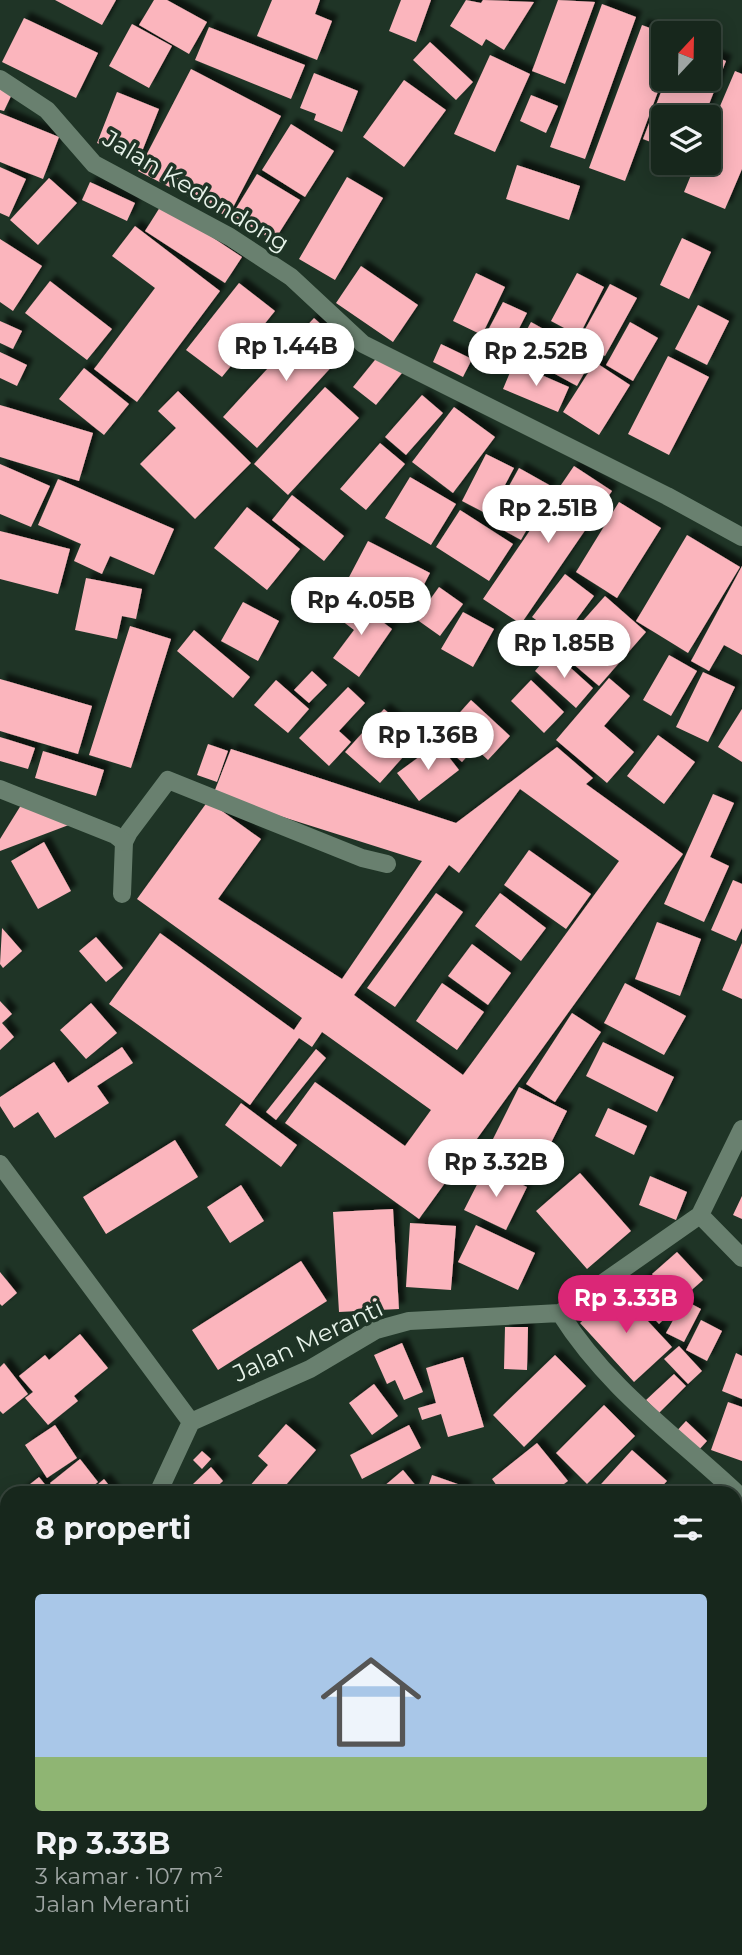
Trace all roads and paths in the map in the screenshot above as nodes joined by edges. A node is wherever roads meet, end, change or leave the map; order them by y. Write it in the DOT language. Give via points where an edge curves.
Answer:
graph roads {
  1 [pos="0,79"];
  2 [pos="742,537"];
  3 [pos="0,789"];
  4 [pos="124,842"];
  5 [pos="387,864"];
  6 [pos="122,894"];
  7 [pos="742,1129"];
  8 [pos="0,1164"];
  9 [pos="700,1214"];
  10 [pos="742,1258"];
  11 [pos="560,1313"];
  12 [pos="191,1422"];
  13 [pos="161,1486"];
  14 [pos="728,1486"];
  1 -- 2 [label="street, Jalan Kedondong" via="47,110 94,164 230,237 280,270 363,344"];
  3 -- 4 [label="street"];
  4 -- 5 [label="street" via="167,780"];
  4 -- 6 [label="street"];
  7 -- 9 [label="street"];
  8 -- 12 [label="street"];
  9 -- 10 [label="street"];
  9 -- 11 [label="street"];
  11 -- 12 [label="street, Jalan Meranti" via="409,1321 376,1331 310,1369"];
  11 -- 14 [label="street" via="583,1350 646,1415"];
  12 -- 13 [label="street"];
}
